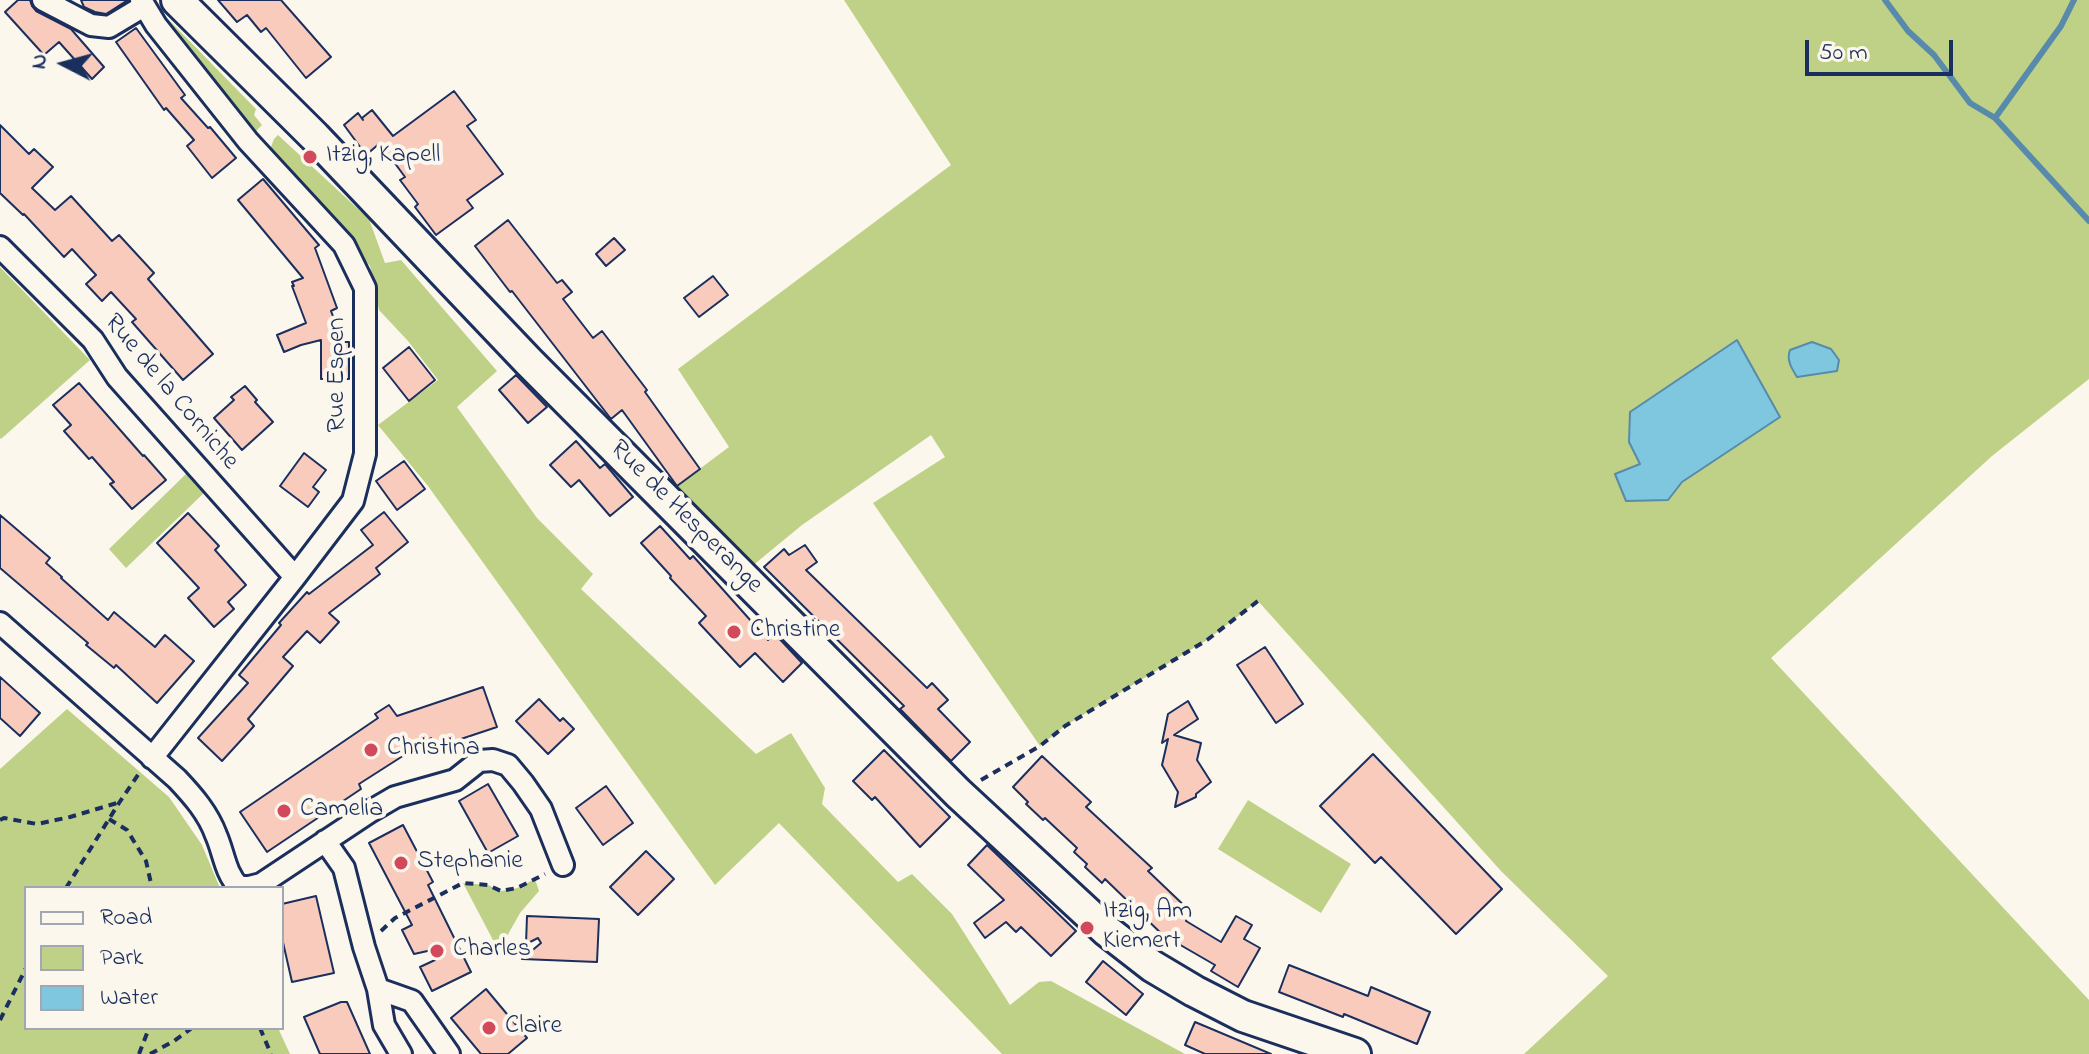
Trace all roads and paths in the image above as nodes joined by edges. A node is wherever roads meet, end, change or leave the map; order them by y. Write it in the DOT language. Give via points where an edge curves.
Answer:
graph roads {
  1 [pos="43,0"];
  2 [pos="177,0"];
  3 [pos="143,3"];
  4 [pos="0,247"];
  5 [pos="295,577"];
  6 [pos="1258,601"];
  7 [pos="0,623"];
  8 [pos="152,758"];
  9 [pos="958,793"];
  10 [pos="119,803"];
  11 [pos="109,819"];
  12 [pos="0,820"];
  13 [pos="325,841"];
  14 [pos="563,865"];
  15 [pos="67,886"];
  16 [pos="152,886"];
  17 [pos="238,886"];
  18 [pos="253,886"];
  19 [pos="364,947"];
  20 [pos="24,972"];
  21 [pos="378,989"];
  22 [pos="0,1020"];
  23 [pos="148,1030"];
  24 [pos="189,1030"];
  25 [pos="261,1030"];
  26 [pos="139,1054"];
  27 [pos="150,1054"];
  28 [pos="271,1054"];
  29 [pos="401,1054"];
  30 [pos="449,1054"];
  31 [pos="1355,1054"];
  1 -- 3 [label="street" via="91,25 109,27"];
  2 -- 9 [label="main road, Rue de Hesperange"];
  3 -- 5 [label="street, Rue Espen" via="248,141 344,245 365,288 365,454 353,501"];
  4 -- 5 [label="street, Rue de la Corniche" via="93,340 117,377"];
  5 -- 8 [label="street, Rue Espen"];
  6 -- 9 [label="path" via="1207,640"];
  7 -- 8 [label="street"];
  8 -- 10 [label="path"];
  8 -- 17 [label="street" via="199,804 216,834 230,879"];
  9 -- 31 [label="main road, Rue de Hesperange" via="1152,966 1243,1016"];
  10 -- 11 [label="path"];
  10 -- 12 [label="path" via="37,824"];
  11 -- 15 [label="path"];
  11 -- 16 [label="path" via="127,830 146,861"];
  13 -- 14 [label="street" via="395,797 455,780 479,761 493,760 508,765 541,809"];
  13 -- 18 [label="street"];
  13 -- 19 [label="street" via="344,868"];
  14 -- 19 [label="path" via="501,891 463,883 395,918"];
  19 -- 21 [label="street"];
  20 -- 22 [label="path"];
  21 -- 29 [label="street" via="384,1025"];
  21 -- 30 [label="street" via="412,1001"];
  23 -- 26 [label="path"];
  24 -- 27 [label="path"];
  25 -- 28 [label="path"];
}
